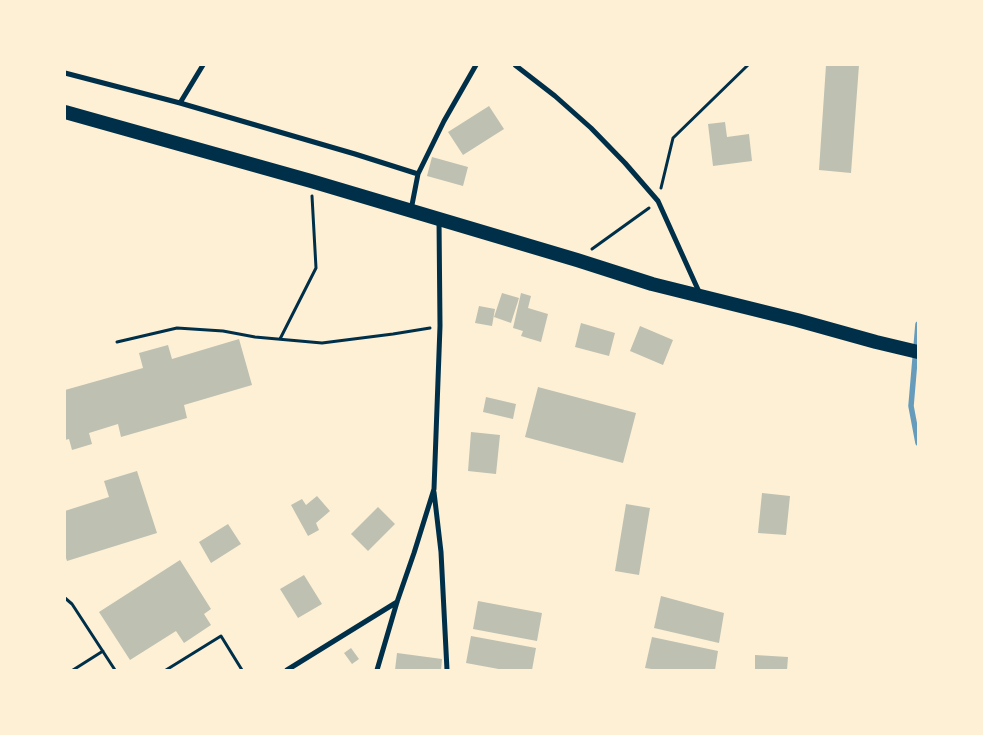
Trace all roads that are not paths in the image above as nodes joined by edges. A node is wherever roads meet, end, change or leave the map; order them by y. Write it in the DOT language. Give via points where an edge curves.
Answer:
graph roads {
  1 [pos="203,65"];
  2 [pos="476,65"];
  3 [pos="515,65"];
  4 [pos="65,73"];
  5 [pos="180,102"];
  6 [pos="65,112"];
  7 [pos="418,174"];
  8 [pos="411,211"];
  9 [pos="439,219"];
  10 [pos="701,297"];
  11 [pos="918,352"];
  12 [pos="434,489"];
  13 [pos="397,602"];
  14 [pos="288,670"];
  15 [pos="377,670"];
  16 [pos="447,670"];
  1 -- 5 [label="street"];
  2 -- 7 [label="street"];
  3 -- 10 [label="street" via="591,128 658,202"];
  4 -- 5 [label="street"];
  5 -- 7 [label="street"];
  6 -- 8 [label="highway"];
  7 -- 8 [label="street"];
  8 -- 9 [label="highway"];
  9 -- 10 [label="highway"];
  9 -- 12 [label="street" via="440,326"];
  10 -- 11 [label="highway"];
  12 -- 13 [label="street"];
  12 -- 16 [label="street"];
  13 -- 14 [label="street"];
  13 -- 15 [label="street"];
}
